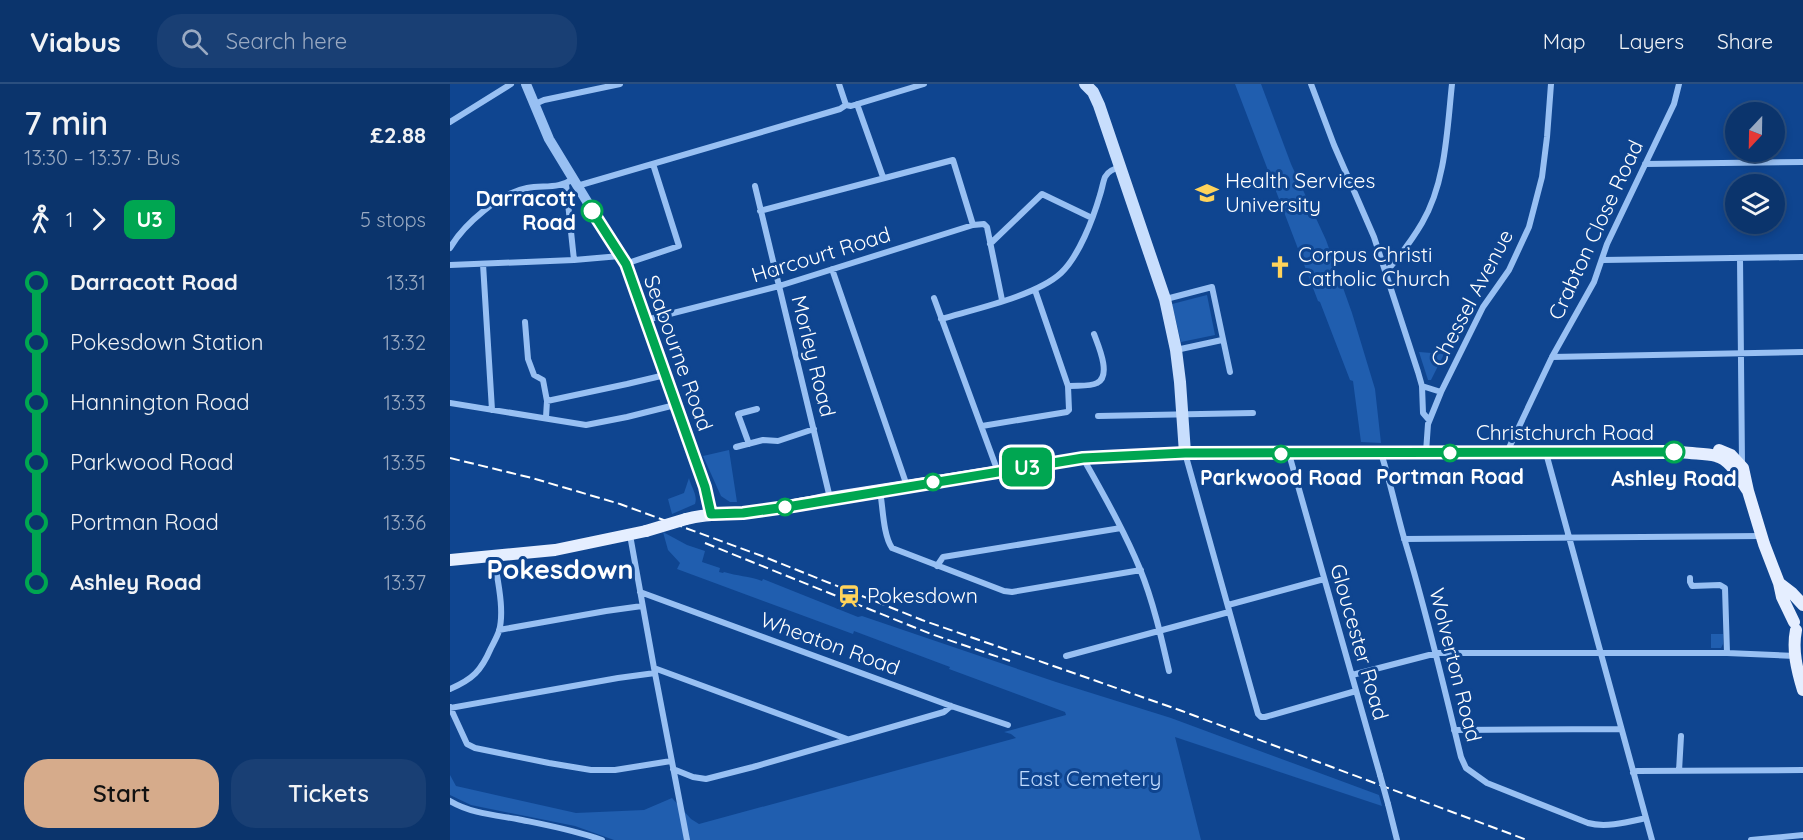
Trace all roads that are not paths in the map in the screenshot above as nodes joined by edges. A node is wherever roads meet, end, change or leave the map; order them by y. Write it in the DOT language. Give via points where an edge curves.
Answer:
graph roads {
  1 [pos="511,84"];
  2 [pos="526,84"];
  3 [pos="620,84"];
  4 [pos="838,84"];
  5 [pos="924,84"];
  6 [pos="1085,84"];
  7 [pos="1311,84"];
  8 [pos="1452,84"];
  9 [pos="1551,84"];
  10 [pos="1679,84"];
  11 [pos="535,104"];
  12 [pos="857,104"];
  13 [pos="846,105"];
  14 [pos="450,122"];
  15 [pos="1803,162"];
  16 [pos="653,164"];
  17 [pos="1645,164"];
  18 [pos="1121,166"];
  19 [pos="883,177"];
  20 [pos="572,183"];
  21 [pos="755,186"];
  22 [pos="760,211"];
  23 [pos="1092,218"];
  24 [pos="973,225"];
  25 [pos="990,244"];
  26 [pos="450,248"];
  27 [pos="1803,257"];
  28 [pos="1740,258"];
  29 [pos="574,260"];
  30 [pos="623,260"];
  31 [pos="1602,260"];
  32 [pos="483,264"];
  33 [pos="450,265"];
  34 [pos="832,269"];
  35 [pos="1386,272"];
  36 [pos="779,286"];
  37 [pos="1035,290"];
  38 [pos="934,298"];
  39 [pos="1165,299"];
  40 [pos="1002,300"];
  41 [pos="941,319"];
  42 [pos="646,320"];
  43 [pos="525,322"];
  44 [pos="1094,334"];
  45 [pos="1222,340"];
  46 [pos="1176,350"];
  47 [pos="1803,352"];
  48 [pos="1740,353"];
  49 [pos="1552,357"];
  50 [pos="1230,372"];
  51 [pos="665,375"];
  52 [pos="1068,386"];
  53 [pos="1422,386"];
  54 [pos="1441,392"];
  55 [pos="547,400"];
  56 [pos="450,403"];
  57 [pos="675,405"];
  58 [pos="492,410"];
  59 [pos="757,410"];
  60 [pos="1253,412"];
  61 [pos="1182,415"];
  62 [pos="1098,416"];
  63 [pos="546,417"];
  64 [pos="1429,420"];
  65 [pos="982,426"];
  66 [pos="814,429"];
  67 [pos="749,444"];
  68 [pos="736,447"];
  69 [pos="1507,452"];
  70 [pos="1185,453"];
  71 [pos="1381,453"];
  72 [pos="1426,453"];
  73 [pos="1546,453"];
  74 [pos="1289,454"];
  75 [pos="1727,457"];
  76 [pos="1083,458"];
  77 [pos="1743,468"];
  78 [pos="998,472"];
  79 [pos="907,486"];
  80 [pos="880,491"];
  81 [pos="1748,491"];
  82 [pos="830,498"];
  83 [pos="711,514"];
  84 [pos="1121,528"];
  85 [pos="630,535"];
  86 [pos="1762,536"];
  87 [pos="1404,539"];
  88 [pos="1569,539"];
  89 [pos="494,557"];
  90 [pos="450,560"];
  91 [pos="937,566"];
  92 [pos="1141,570"];
  93 [pos="1690,578"];
  94 [pos="1324,579"];
  95 [pos="1779,584"];
  96 [pos="640,592"];
  97 [pos="1803,605"];
  98 [pos="642,606"];
  99 [pos="1229,608"];
  100 [pos="1803,611"];
  101 [pos="1798,629"];
  102 [pos="499,630"];
  103 [pos="1160,630"];
  104 [pos="1803,644"];
  105 [pos="1437,653"];
  106 [pos="1601,653"];
  107 [pos="1726,653"];
  108 [pos="1066,656"];
  109 [pos="1795,656"];
  110 [pos="1169,670"];
  111 [pos="654,671"];
  112 [pos="1352,675"];
  113 [pos="450,689"];
  114 [pos="1803,690"];
  115 [pos="1356,691"];
  116 [pos="951,706"];
  117 [pos="450,707"];
  118 [pos="1008,725"];
  119 [pos="1621,729"];
  120 [pos="1454,730"];
  121 [pos="1681,736"];
  122 [pos="847,740"];
  123 [pos="671,761"];
  124 [pos="673,769"];
  125 [pos="1803,770"];
  126 [pos="1679,771"];
  127 [pos="1633,773"];
  128 [pos="450,801"];
  129 [pos="1646,818"];
  130 [pos="1803,835"];
  131 [pos="602,840"];
  132 [pos="687,840"];
  133 [pos="1397,840"];
  134 [pos="1652,840"];
  135 [pos="1751,840"];
  1 -- 14 [label="street"];
  2 -- 11 [label="street, Seabourne Road"];
  3 -- 11 [label="street"];
  4 -- 13 [label="street"];
  5 -- 12 [label="street"];
  6 -- 18 [label="main road" via="1100,105"];
  7 -- 35 [label="street"];
  8 -- 35 [label="street" via="1445,151 1435,192 1423,222"];
  9 -- 54 [label="street, Chessel Avenue" via="1542,177 1529,227"];
  10 -- 17 [label="street, Crabton Close Road" via="1674,104"];
  11 -- 20 [label="street, Seabourne Road"];
  12 -- 13 [label="street"];
  12 -- 19 [label="street"];
  13 -- 16 [label="street"];
  15 -- 17 [label="street"];
  16 -- 20 [label="street"];
  16 -- 30 [label="street" via="679,246"];
  17 -- 31 [label="street, Crabton Close Road"];
  18 -- 23 [label="street" via="1106,176"];
  18 -- 39 [label="main road"];
  19 -- 22 [label="street"];
  19 -- 24 [label="street" via="953,160"];
  20 -- 26 [label="street" via="528,188 499,199"];
  20 -- 29 [label="street"];
  20 -- 30 [label="street, Seabourne Road"];
  21 -- 22 [label="street, Morley Road"];
  22 -- 36 [label="street, Morley Road"];
  23 -- 25 [label="street" via="1042,194"];
  23 -- 37 [label="street" via="1070,264"];
  24 -- 25 [label="street" via="984,224"];
  24 -- 34 [label="street, Harcourt Road"];
  25 -- 40 [label="street"];
  27 -- 28 [label="street"];
  28 -- 31 [label="street"];
  28 -- 48 [label="street"];
  29 -- 30 [label="street"];
  29 -- 32 [label="street"];
  30 -- 42 [label="street, Seabourne Road"];
  31 -- 49 [label="street, Crabton Close Road"];
  32 -- 33 [label="street"];
  32 -- 58 [label="street"];
  34 -- 36 [label="street, Harcourt Road"];
  34 -- 79 [label="street"];
  35 -- 53 [label="street"];
  36 -- 42 [label="street, Harcourt Road"];
  36 -- 66 [label="street, Morley Road"];
  37 -- 40 [label="street"];
  37 -- 52 [label="street"];
  38 -- 41 [label="street"];
  39 -- 45 [label="street" via="1212,287"];
  39 -- 46 [label="main road"];
  40 -- 41 [label="street"];
  41 -- 65 [label="street"];
  42 -- 51 [label="street, Seabourne Road"];
  43 -- 55 [label="street" via="528,360 534,375 543,380"];
  44 -- 52 [label="street" via="1105,373 1102,379 1096,384"];
  45 -- 46 [label="street"];
  45 -- 50 [label="street"];
  46 -- 61 [label="main road"];
  47 -- 48 [label="street"];
  48 -- 49 [label="street"];
  48 -- 77 [label="street"];
  49 -- 69 [label="street, Crabton Close Road"];
  51 -- 55 [label="street"];
  51 -- 57 [label="street, Seabourne Road"];
  52 -- 65 [label="street" via="1067,412"];
  53 -- 54 [label="street"];
  53 -- 64 [label="street" via="1423,413"];
  54 -- 64 [label="street, Chessel Avenue"];
  55 -- 63 [label="street"];
  56 -- 58 [label="street"];
  57 -- 63 [label="street" via="586,425"];
  57 -- 83 [label="street, Seabourne Road"];
  58 -- 63 [label="street"];
  59 -- 67 [label="street" via="738,414"];
  60 -- 61 [label="street"];
  61 -- 62 [label="street"];
  61 -- 70 [label="main road"];
  64 -- 72 [label="street, Chessel Avenue"];
  65 -- 78 [label="street"];
  66 -- 67 [label="street" via="778,441"];
  66 -- 82 [label="street, Morley Road"];
  67 -- 68 [label="street"];
  69 -- 72 [label="main road, Christchurch Road"];
  69 -- 73 [label="main road, Christchurch Road"];
  70 -- 74 [label="main road, Christchurch Road"];
  70 -- 76 [label="main road, Christchurch Road"];
  70 -- 99 [label="street"];
  71 -- 72 [label="main road, Christchurch Road"];
  71 -- 74 [label="main road, Christchurch Road"];
  71 -- 87 [label="street, Wolverton Road"];
  73 -- 75 [label="main road, Christchurch Road" via="1715,449"];
  73 -- 88 [label="street"];
  74 -- 94 [label="street, Gloucester Road"];
  75 -- 77 [label="main road" via="1734,458"];
  75 -- 81 [label="main road"];
  76 -- 78 [label="main road, Christchurch Road"];
  76 -- 84 [label="street"];
  77 -- 81 [label="main road"];
  78 -- 79 [label="main road, Christchurch Road"];
  79 -- 80 [label="main road, Christchurch Road"];
  80 -- 82 [label="main road, Christchurch Road"];
  80 -- 91 [label="street" via="892,548"];
  81 -- 86 [label="main road"];
  82 -- 83 [label="main road, Christchurch Road" via="743,513"];
  83 -- 85 [label="main road, Christchurch Road, bridge"];
  84 -- 91 [label="street" via="944,557"];
  84 -- 92 [label="street"];
  85 -- 89 [label="main road, Christchurch Road"];
  85 -- 96 [label="street"];
  86 -- 88 [label="street"];
  86 -- 95 [label="main road"];
  87 -- 88 [label="street"];
  87 -- 105 [label="street, Wolverton Road"];
  88 -- 106 [label="street"];
  89 -- 90 [label="main road, Christchurch Road"];
  89 -- 102 [label="street" via="500,595"];
  91 -- 92 [label="street" via="1008,592"];
  92 -- 103 [label="street"];
  93 -- 107 [label="street" via="1692,586 1725,588"];
  94 -- 99 [label="street"];
  94 -- 112 [label="street, Gloucester Road"];
  95 -- 97 [label="main road"];
  95 -- 101 [label="main road"];
  96 -- 98 [label="street"];
  96 -- 116 [label="street, Wheaton Road"];
  98 -- 102 [label="street"];
  98 -- 111 [label="street"];
  99 -- 103 [label="street"];
  99 -- 115 [label="street" via="1261,717"];
  100 -- 101 [label="main road" via="1798,615"];
  101 -- 109 [label="main road"];
  102 -- 113 [label="street" via="480,669 466,682"];
  103 -- 108 [label="street"];
  103 -- 110 [label="street"];
  104 -- 109 [label="main road"];
  105 -- 106 [label="street"];
  105 -- 112 [label="street"];
  105 -- 120 [label="street, Wolverton Road"];
  106 -- 107 [label="street"];
  106 -- 119 [label="street"];
  107 -- 109 [label="street"];
  109 -- 114 [label="main road"];
  111 -- 117 [label="street"];
  111 -- 122 [label="street"];
  111 -- 123 [label="street"];
  112 -- 115 [label="street, Gloucester Road"];
  115 -- 133 [label="street, Gloucester Road, bridge"];
  116 -- 118 [label="street, Wheaton Road"];
  116 -- 122 [label="street" via="944,712"];
  117 -- 123 [label="street" via="467,744 475,748 591,770"];
  119 -- 120 [label="street"];
  119 -- 127 [label="street"];
  120 -- 129 [label="street, Wolverton Road" via="1466,768 1487,783 1595,825"];
  121 -- 126 [label="street"];
  122 -- 124 [label="street" via="706,779"];
  123 -- 124 [label="street"];
  124 -- 132 [label="street"];
  125 -- 126 [label="street"];
  126 -- 127 [label="street"];
  127 -- 129 [label="street"];
  128 -- 131 [label="street" via="478,812"];
  129 -- 134 [label="street"];
  130 -- 135 [label="street"];
}
